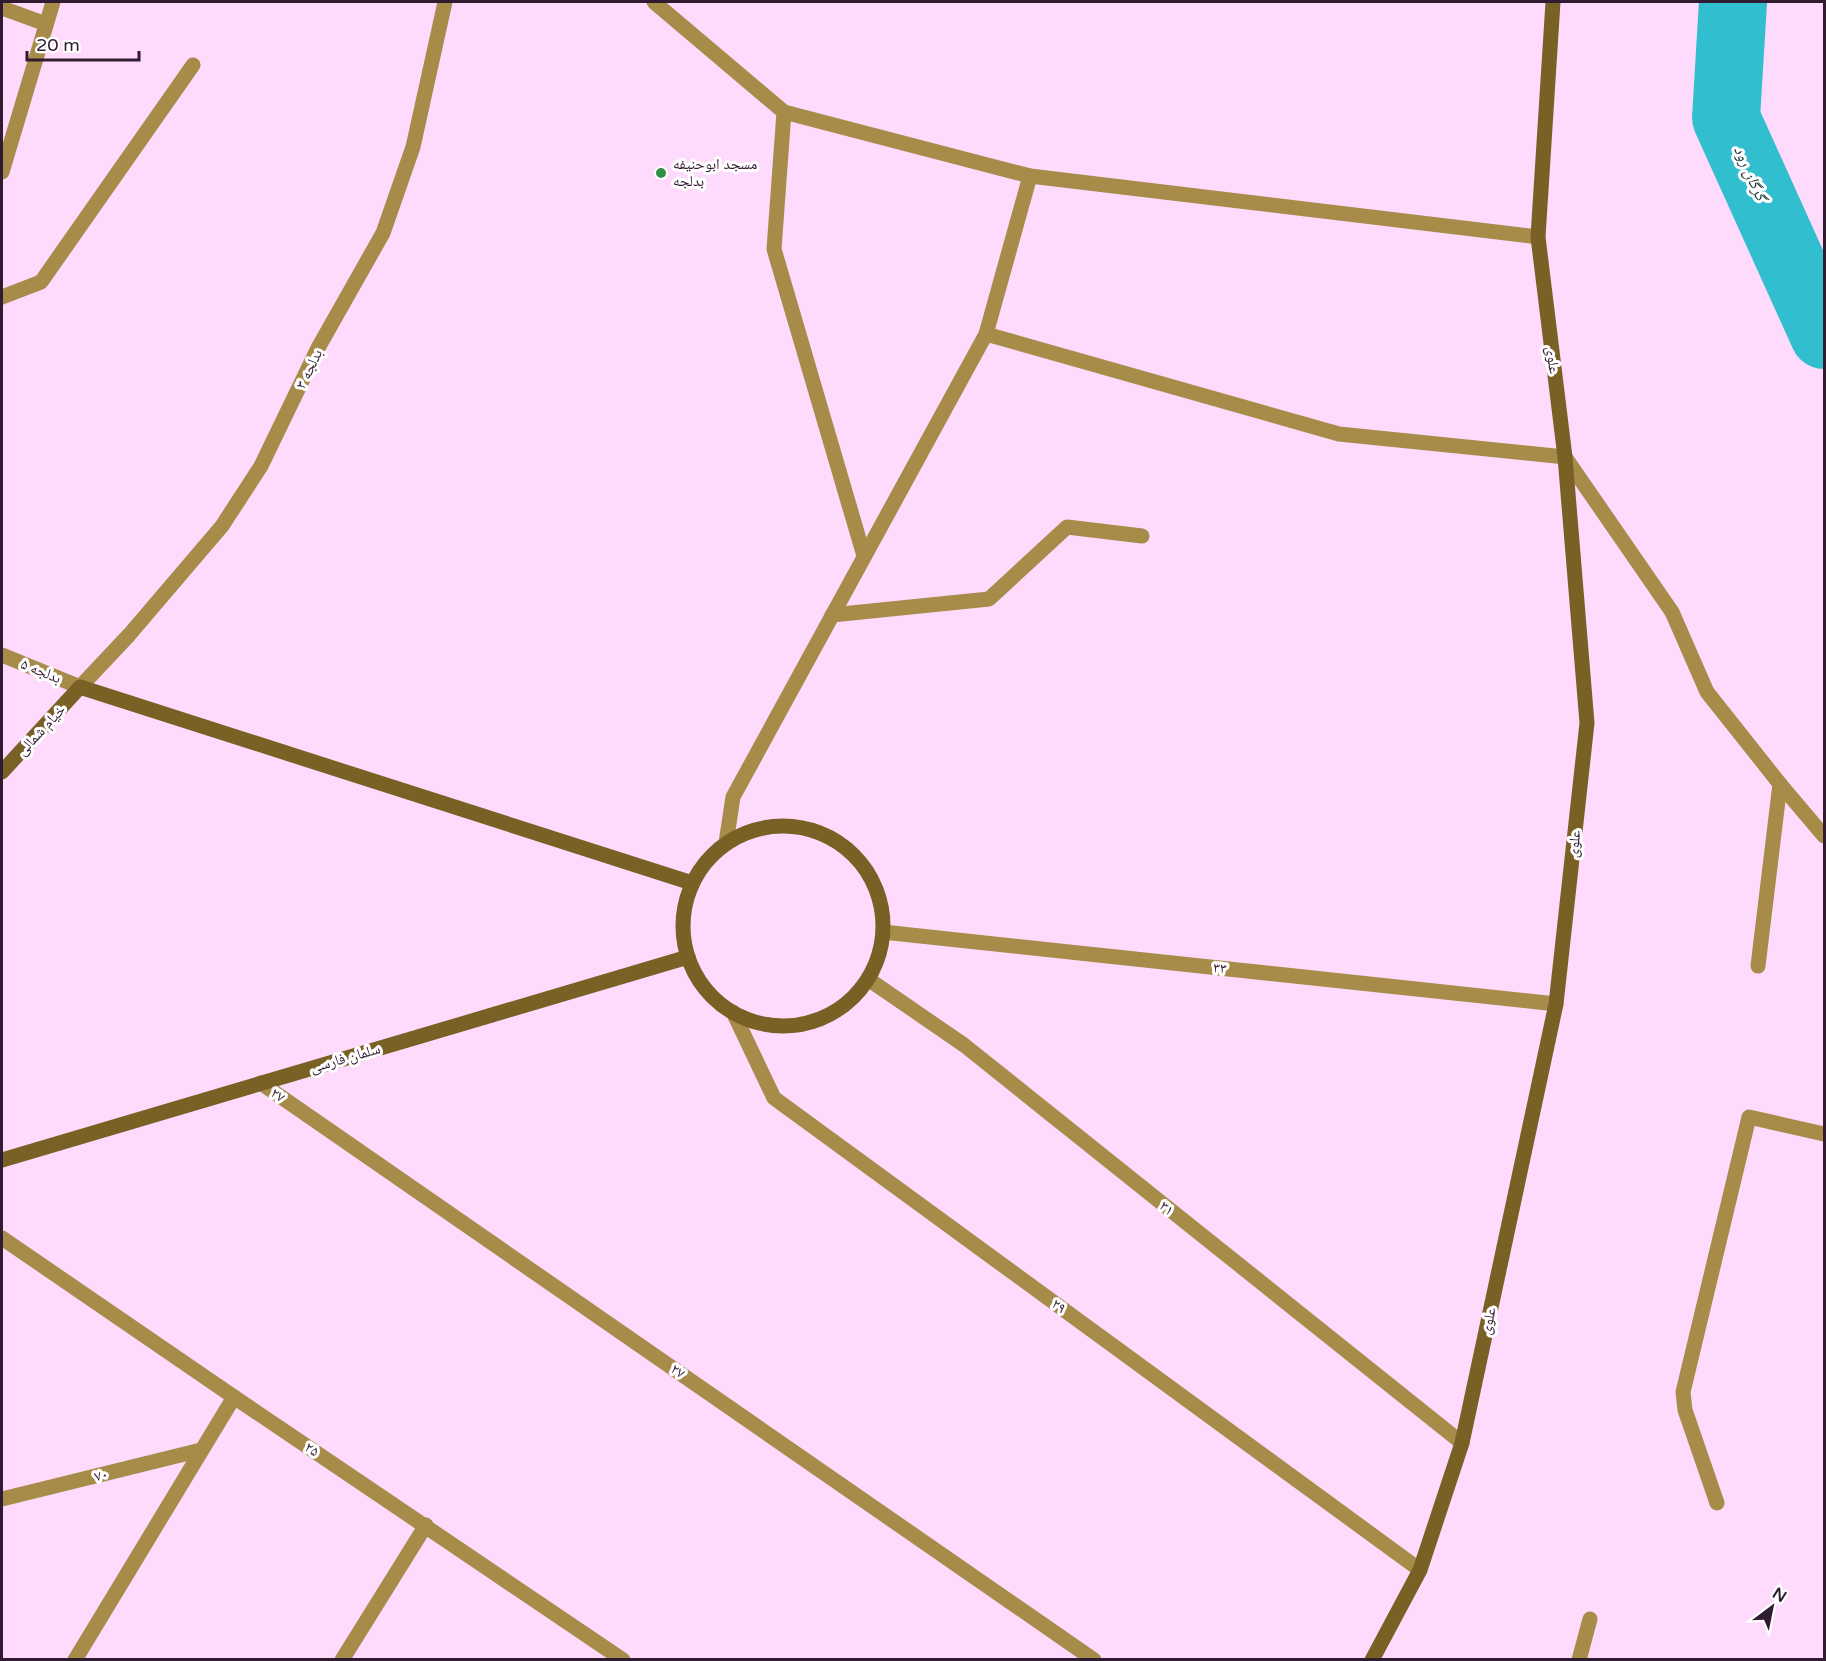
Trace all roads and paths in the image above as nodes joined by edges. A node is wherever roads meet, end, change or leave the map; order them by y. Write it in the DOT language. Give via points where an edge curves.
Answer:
graph roads {
  1 [pos="53,2"];
  2 [pos="445,2"];
  3 [pos="654,2"];
  4 [pos="1553,2"];
  5 [pos="2,8"];
  6 [pos="46,24"];
  7 [pos="193,65"];
  8 [pos="784,112"];
  9 [pos="2,172"];
  10 [pos="1030,176"];
  11 [pos="1538,237"];
  12 [pos="2,297"];
  13 [pos="986,334"];
  14 [pos="1565,457"];
  15 [pos="1142,536"];
  16 [pos="864,556"];
  17 [pos="832,615"];
  18 [pos="2,655"];
  19 [pos="80,687"];
  20 [pos="2,772"];
  21 [pos="1780,784"];
  22 [pos="1824,836"];
  23 [pos="726,843"];
  24 [pos="692,883"];
  25 [pos="883,932"];
  26 [pos="688,957"];
  27 [pos="1758,966"];
  28 [pos="868,979"];
  29 [pos="1556,1004"];
  30 [pos="733,1012"];
  31 [pos="261,1083"];
  32 [pos="1824,1134"];
  33 [pos="2,1160"];
  34 [pos="2,1238"];
  35 [pos="234,1397"];
  36 [pos="1462,1443"];
  37 [pos="201,1450"];
  38 [pos="2,1499"];
  39 [pos="1717,1503"];
  40 [pos="426,1525"];
  41 [pos="1420,1570"];
  42 [pos="1590,1619"];
  43 [pos="75,1659"];
  44 [pos="342,1659"];
  45 [pos="623,1659"];
  46 [pos="1094,1659"];
  47 [pos="1372,1659"];
  48 [pos="1580,1659"];
  1 -- 6 [label="street"];
  2 -- 19 [label="street, بدلجه ۳" via="413,147 383,233 318,348 261,466 222,526"];
  3 -- 8 [label="street"];
  4 -- 11 [label="street, علوی"];
  5 -- 6 [label="street"];
  6 -- 9 [label="street"];
  7 -- 12 [label="street" via="41,282"];
  8 -- 10 [label="street"];
  8 -- 16 [label="street" via="774,249"];
  10 -- 11 [label="street"];
  10 -- 13 [label="street"];
  11 -- 14 [label="street, علوی"];
  13 -- 14 [label="street" via="1339,434"];
  13 -- 16 [label="street"];
  14 -- 21 [label="street" via="1672,612 1707,692"];
  14 -- 29 [label="street, علوی" via="1587,723"];
  15 -- 17 [label="street" via="1067,527 989,599"];
  16 -- 17 [label="street"];
  17 -- 23 [label="street" via="734,796"];
  18 -- 19 [label="street, بدلجه ۵"];
  19 -- 20 [label="street, خیام شمالی"];
  19 -- 24 [label="street"];
  21 -- 22 [label="street"];
  21 -- 27 [label="street"];
  23 -- 24 [label="street" via="706,861"];
  23 -- 25 [label="street" via="755,829 787,825 818,832 846,848 867,871 880,901"];
  24 -- 26 [label="street" via="684,908"];
  25 -- 28 [label="street" via="879,957"];
  25 -- 29 [label="street, ۳۳"];
  26 -- 30 [label="street" via="698,979"];
  26 -- 31 [label="street, سلمان فارسی"];
  28 -- 30 [label="street" via="848,1002 822,1018 792,1025 761,1024"];
  28 -- 36 [label="street, ۳۱" via="964,1046"];
  29 -- 36 [label="street, علوی"];
  30 -- 41 [label="street, ۲۹" via="774,1098"];
  31 -- 33 [label="street, سلمان فارسی"];
  31 -- 46 [label="street, ۲۷"];
  32 -- 39 [label="street" via="1749,1117 1683,1392 1685,1410"];
  34 -- 35 [label="street, ۲۵"];
  35 -- 37 [label="street"];
  35 -- 40 [label="street, ۲۵"];
  36 -- 41 [label="street, علوی"];
  37 -- 38 [label="street, ۷۰"];
  37 -- 43 [label="street"];
  40 -- 44 [label="street"];
  40 -- 45 [label="street, ۲۵"];
  41 -- 47 [label="street, علوی"];
  42 -- 48 [label="street"];
}
